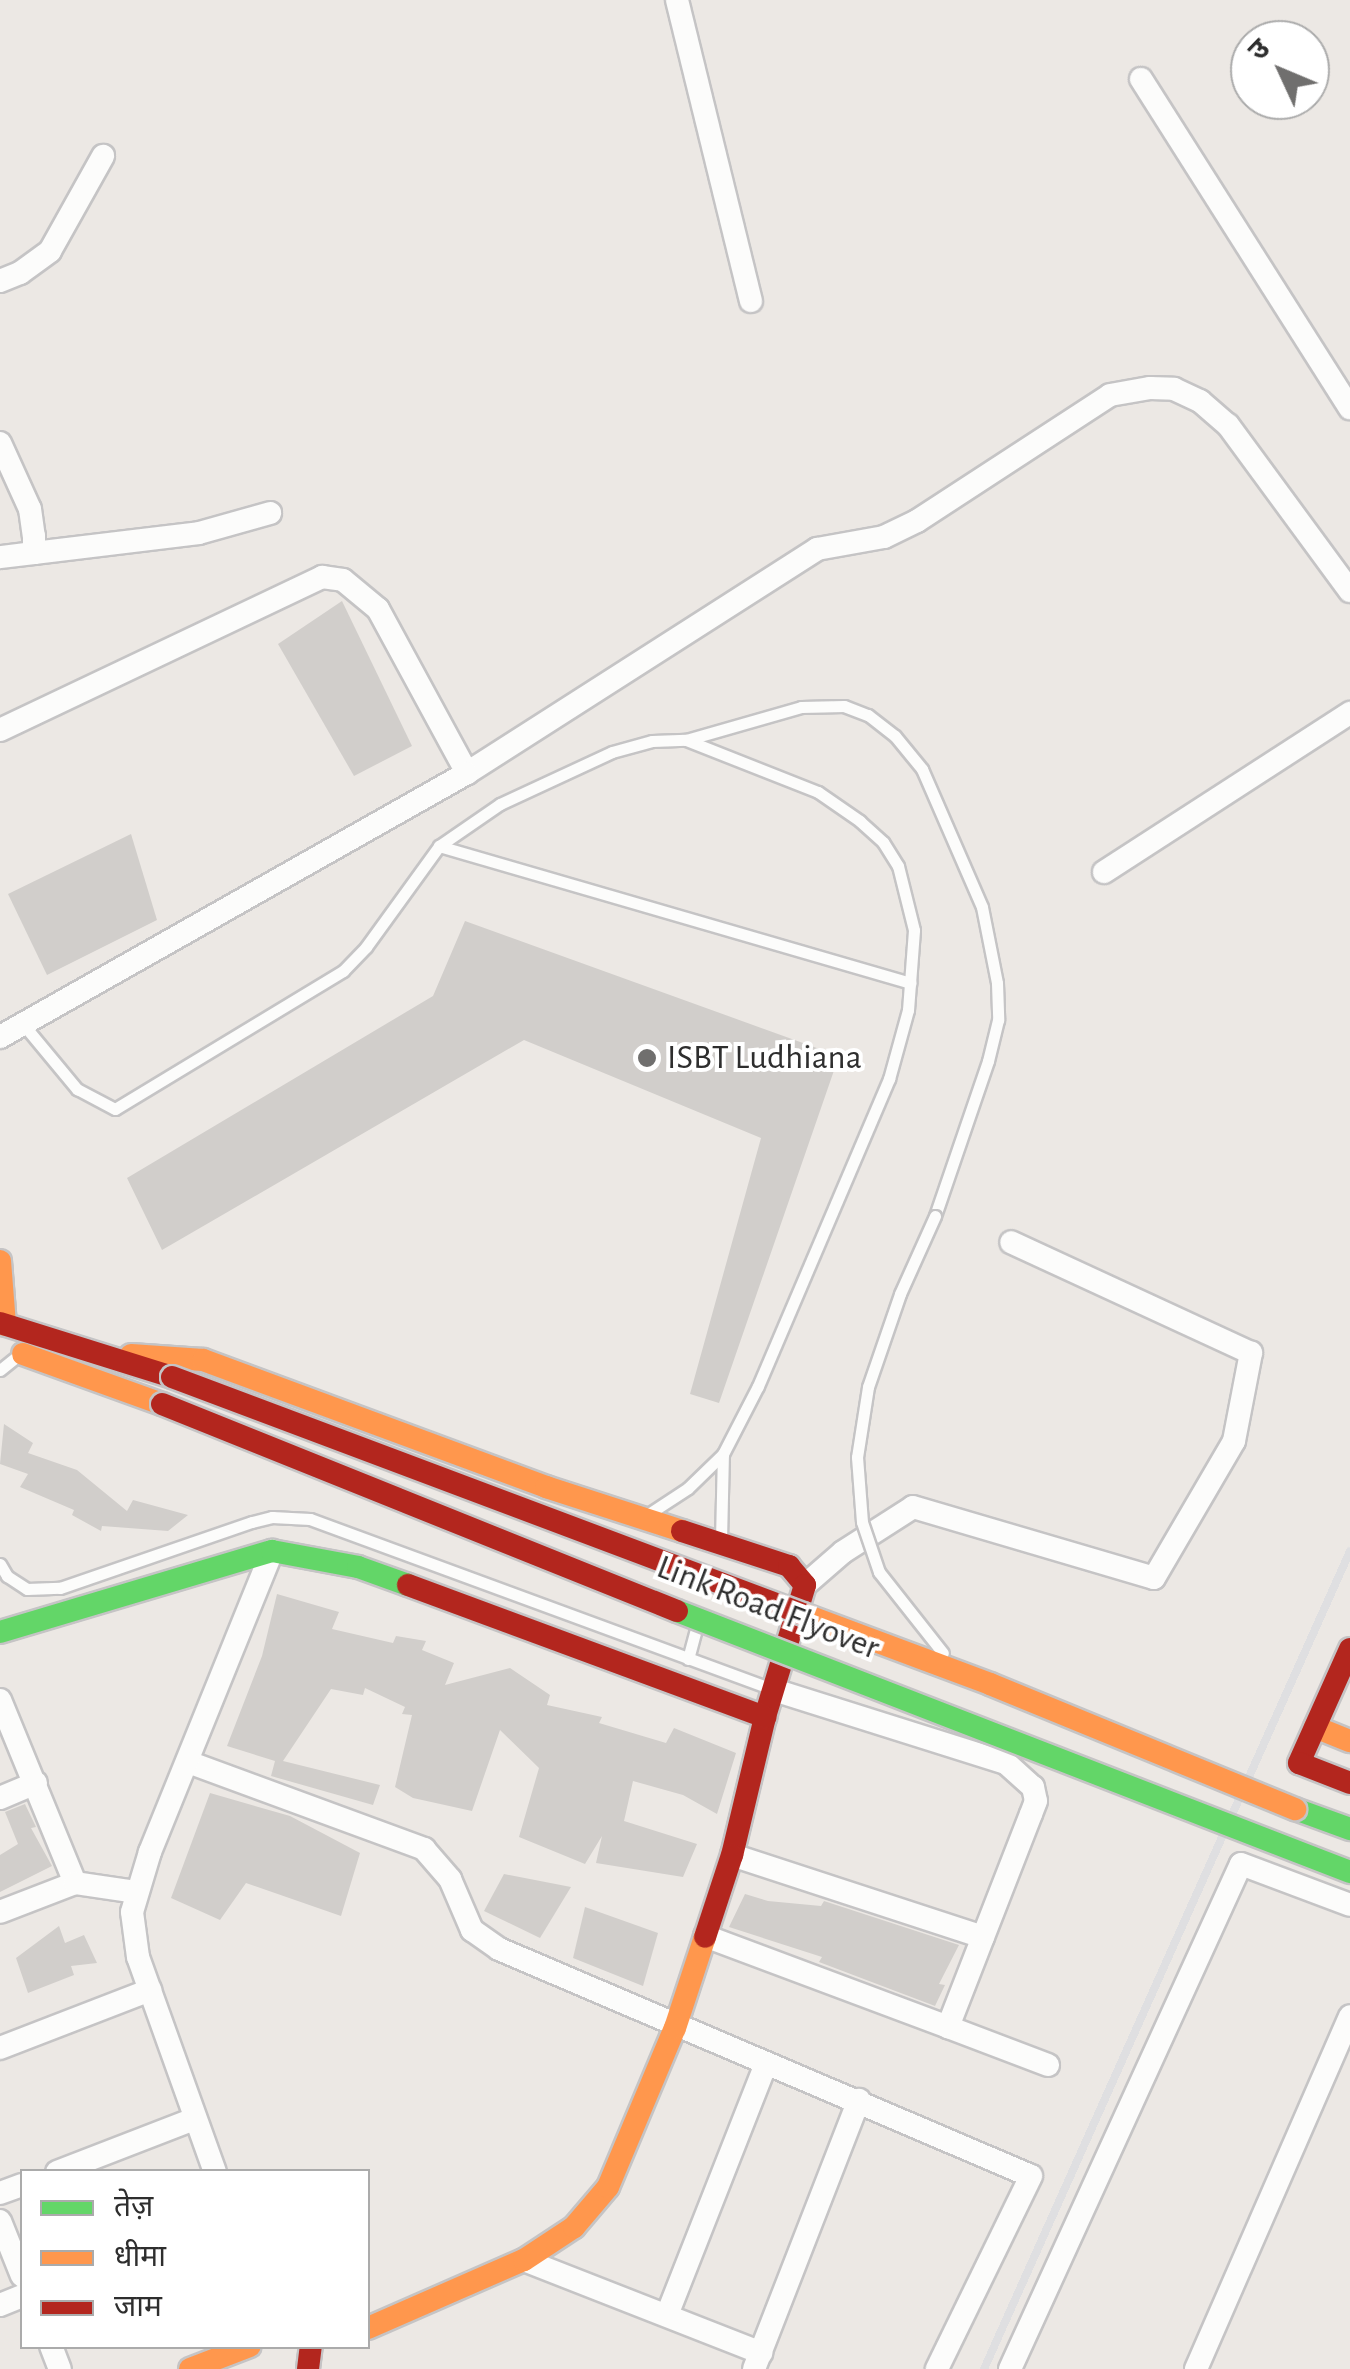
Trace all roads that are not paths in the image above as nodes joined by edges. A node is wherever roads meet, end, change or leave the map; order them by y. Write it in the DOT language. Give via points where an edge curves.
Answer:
graph roads {
  1 [pos="677,0"];
  2 [pos="1140,79"];
  3 [pos="102,156"];
  4 [pos="0,281"];
  5 [pos="751,301"];
  6 [pos="1350,408"];
  7 [pos="0,443"];
  8 [pos="270,513"];
  9 [pos="34,553"];
  10 [pos="0,557"];
  11 [pos="1350,591"];
  12 [pos="1350,713"];
  13 [pos="0,730"];
  14 [pos="686,740"];
  15 [pos="467,773"];
  16 [pos="439,846"];
  17 [pos="1104,872"];
  18 [pos="910,983"];
  19 [pos="23,1024"];
  20 [pos="0,1038"];
  21 [pos="1011,1242"];
  22 [pos="0,1261"];
  23 [pos="3,1324"];
  24 [pos="10,1351"];
  25 [pos="106,1354"];
  26 [pos="0,1370"];
  27 [pos="723,1454"];
  28 [pos="642,1516"];
  29 [pos="721,1542"];
  30 [pos="272,1550"];
  31 [pos="0,1564"];
  32 [pos="805,1585"];
  33 [pos="707,1592"];
  34 [pos="702,1609"];
  35 [pos="0,1632"];
  36 [pos="1350,1649"];
  37 [pos="688,1659"];
  38 [pos="959,1672"];
  39 [pos="774,1690"];
  40 [pos="0,1700"];
  41 [pos="765,1717"];
  42 [pos="1314,1727"];
  43 [pos="1350,1741"];
  44 [pos="188,1762"];
  45 [pos="1299,1763"];
  46 [pos="36,1783"];
  47 [pos="1350,1783"];
  48 [pos="0,1798"];
  49 [pos="1350,1830"];
  50 [pos="732,1855"];
  51 [pos="1241,1864"];
  52 [pos="1350,1872"];
  53 [pos="75,1883"];
  54 [pos="136,1892"];
  55 [pos="1350,1905"];
  56 [pos="0,1912"];
  57 [pos="705,1936"];
  58 [pos="983,1938"];
  59 [pos="150,1990"];
  60 [pos="1350,2016"];
  61 [pos="675,2028"];
  62 [pos="948,2028"];
  63 [pos="0,2048"];
  64 [pos="766,2064"];
  65 [pos="1048,2066"];
  66 [pos="859,2100"];
  67 [pos="194,2119"];
  68 [pos="65,2169"];
  69 [pos="214,2169"];
  70 [pos="0,2221"];
  71 [pos="524,2260"];
  72 [pos="20,2271"];
  73 [pos="667,2315"];
  74 [pos="370,2327"];
  75 [pos="244,2349"];
  76 [pos="757,2361"];
  77 [pos="190,2369"];
  78 [pos="938,2369"];
  79 [pos="1010,2369"];
  80 [pos="1196,2369"];
  1 -- 5 [label="street"];
  2 -- 6 [label="street"];
  3 -- 4 [label="street" via="50,251"];
  7 -- 9 [label="street" via="30,509"];
  8 -- 9 [label="street" via="199,533"];
  9 -- 10 [label="street"];
  11 -- 15 [label="street" via="1253,455 1200,400 1150,388 1110,395 917,521 865,543 818,549"];
  12 -- 17 [label="street"];
  13 -- 15 [label="street" via="322,577 343,580 378,609"];
  14 -- 16 [label="lane" via="652,741 562,772 464,824"];
  14 -- 18 [label="lane" via="818,792 883,842 908,894 914,930"];
  14 -- 38 [label="lane, bridge" via="801,707 844,706 868,715 922,769 982,907 998,1020 868,1388 857,1457 862,1522 880,1572"];
  15 -- 19 [label="street"];
  16 -- 18 [label="lane"];
  16 -- 19 [label="lane" via="343,971 115,1109 77,1090"];
  18 -- 27 [label="lane" via="890,1080"];
  19 -- 20 [label="street"];
  21 -- 32 [label="street" via="1251,1353 1234,1441 1154,1578 913,1507"];
  22 -- 23 [label="street"];
  23 -- 25 [label="street"];
  24 -- 26 [label="lane"];
  24 -- 52 [label="street, Link Road Flyover, bridge" via="162,1404"];
  25 -- 28 [label="street" via="203,1360"];
  25 -- 38 [label="street, Link Road Flyover, bridge"];
  27 -- 28 [label="lane" via="688,1488"];
  27 -- 29 [label="lane"];
  28 -- 29 [label="street"];
  29 -- 32 [label="street" via="790,1566"];
  29 -- 33 [label="lane"];
  30 -- 35 [label="street"];
  30 -- 41 [label="street" via="358,1567"];
  30 -- 44 [label="street"];
  31 -- 37 [label="lane" via="27,1588 60,1588 252,1522 310,1519"];
  32 -- 39 [label="street"];
  34 -- 37 [label="lane"];
  36 -- 42 [label="street"];
  37 -- 39 [label="lane"];
  38 -- 49 [label="street, Link Road Flyover, bridge"];
  39 -- 41 [label="street"];
  39 -- 58 [label="street" via="1006,1764 1024,1777 1036,1800"];
  40 -- 46 [label="street"];
  41 -- 50 [label="street"];
  42 -- 43 [label="street"];
  42 -- 45 [label="street"];
  44 -- 54 [label="street"];
  44 -- 61 [label="street" via="424,1849 486,1942"];
  45 -- 47 [label="street"];
  45 -- 51 [label="street" via="1288,1769"];
  46 -- 48 [label="street"];
  46 -- 53 [label="street"];
  50 -- 57 [label="street"];
  50 -- 58 [label="street"];
  51 -- 55 [label="street"];
  51 -- 79 [label="street"];
  53 -- 54 [label="street"];
  53 -- 56 [label="street"];
  54 -- 59 [label="street" via="136,1944"];
  57 -- 61 [label="street"];
  57 -- 62 [label="street"];
  58 -- 62 [label="street"];
  59 -- 63 [label="street"];
  59 -- 67 [label="street"];
  60 -- 80 [label="street"];
  61 -- 64 [label="street"];
  61 -- 71 [label="street" via="608,2188 574,2227"];
  62 -- 65 [label="street"];
  64 -- 66 [label="street"];
  64 -- 73 [label="street"];
  66 -- 76 [label="street"];
  66 -- 78 [label="street" via="1031,2176"];
  67 -- 68 [label="street"];
  67 -- 69 [label="street"];
  70 -- 72 [label="street"];
  71 -- 73 [label="street"];
  71 -- 74 [label="street"];
  73 -- 76 [label="street"];
  75 -- 77 [label="street"];
}
